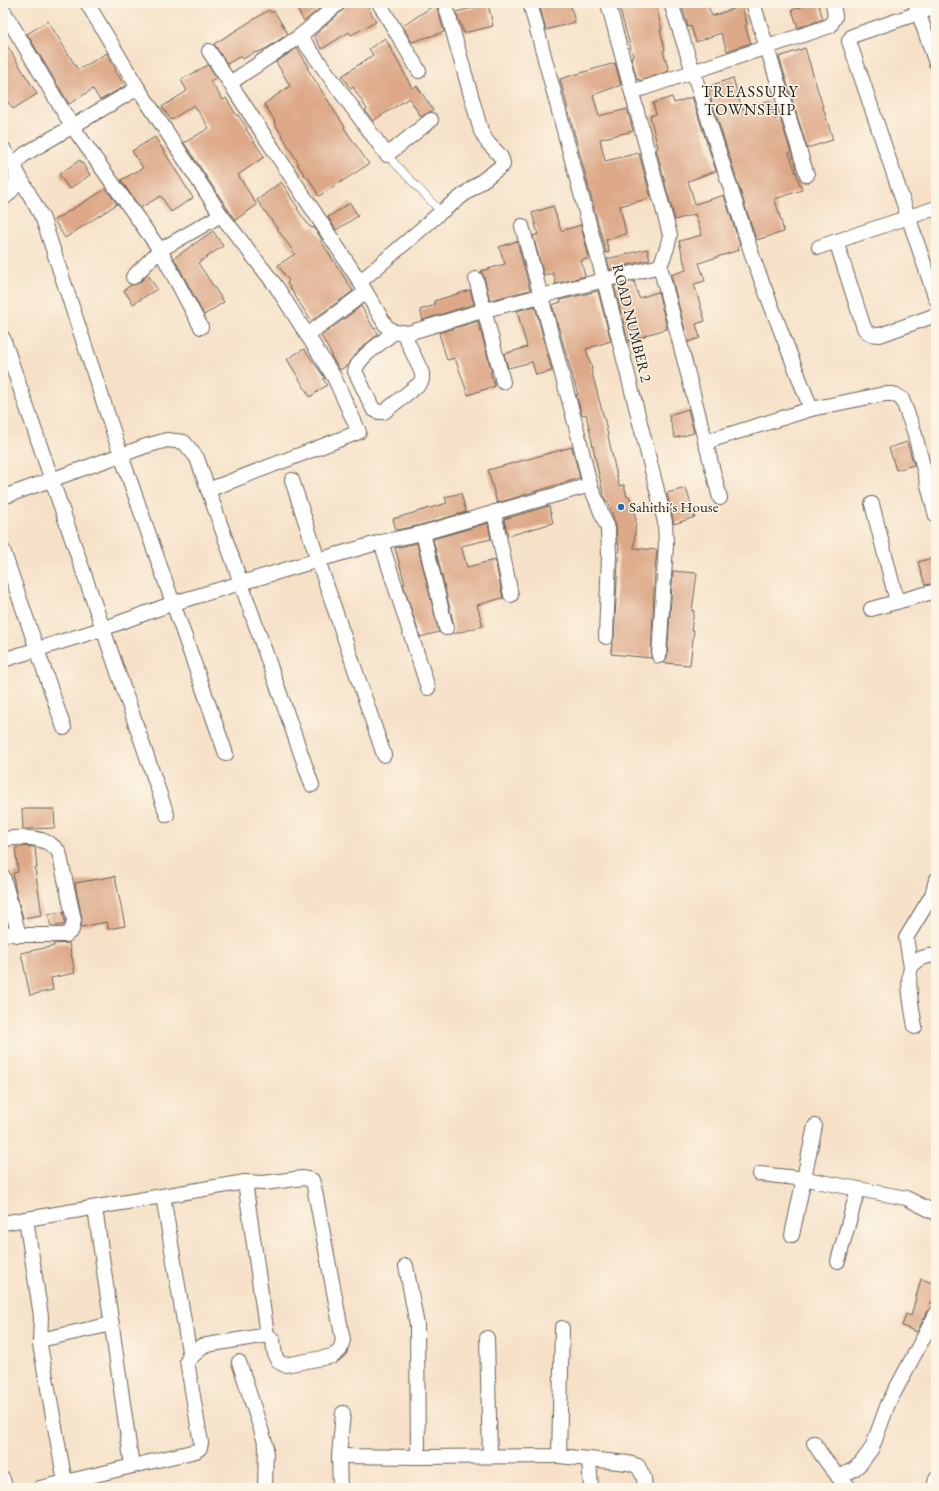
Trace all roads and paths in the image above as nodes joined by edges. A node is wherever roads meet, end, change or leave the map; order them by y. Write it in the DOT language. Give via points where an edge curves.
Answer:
graph roads {
  1 [pos="87,3"];
  2 [pos="339,3"];
  3 [pos="379,3"];
  4 [pos="445,3"];
  5 [pos="530,3"];
  6 [pos="608,3"];
  7 [pos="671,3"];
  8 [pos="753,3"];
  9 [pos="833,3"];
  10 [pos="936,7"];
  11 [pos="917,8"];
  12 [pos="3,10"];
  13 [pos="300,36"];
  14 [pos="767,48"];
  15 [pos="209,51"];
  16 [pos="936,63"];
  17 [pos="418,71"];
  18 [pos="693,72"];
  19 [pos="230,83"];
  20 [pos="138,88"];
  21 [pos="632,92"];
  22 [pos="431,120"];
  23 [pos="72,126"];
  24 [pos="3,148"];
  25 [pos="388,155"];
  26 [pos="16,168"];
  27 [pos="807,175"];
  28 [pos="3,199"];
  29 [pos="936,208"];
  30 [pos="441,212"];
  31 [pos="221,215"];
  32 [pos="908,218"];
  33 [pos="522,226"];
  34 [pos="836,241"];
  35 [pos="819,247"];
  36 [pos="160,250"];
  37 [pos="660,266"];
  38 [pos="132,277"];
  39 [pos="476,279"];
  40 [pos="604,280"];
  41 [pos="363,287"];
  42 [pos="542,296"];
  43 [pos="936,299"];
  44 [pos="485,310"];
  45 [pos="936,315"];
  46 [pos="201,327"];
  47 [pos="399,332"];
  48 [pos="307,335"];
  49 [pos="3,338"];
  50 [pos="504,382"];
  51 [pos="811,409"];
  52 [pos="706,442"];
  53 [pos="121,455"];
  54 [pos="52,479"];
  55 [pos="292,480"];
  56 [pos="590,485"];
  57 [pos="208,490"];
  58 [pos="3,497"];
  59 [pos="720,498"];
  60 [pos="872,504"];
  61 [pos="494,512"];
  62 [pos="936,516"];
  63 [pos="423,533"];
  64 [pos="382,542"];
  65 [pos="3,550"];
  66 [pos="318,560"];
  67 [pos="241,582"];
  68 [pos="936,591"];
  69 [pos="511,595"];
  70 [pos="897,602"];
  71 [pos="174,603"];
  72 [pos="871,609"];
  73 [pos="446,628"];
  74 [pos="102,629"];
  75 [pos="606,637"];
  76 [pos="38,650"];
  77 [pos="659,656"];
  78 [pos="3,660"];
  79 [pos="428,688"];
  80 [pos="64,728"];
  81 [pos="226,754"];
  82 [pos="384,755"];
  83 [pos="312,785"];
  84 [pos="167,815"];
  85 [pos="3,839"];
  86 [pos="3,876"];
  87 [pos="936,880"];
  88 [pos="3,933"];
  89 [pos="19,935"];
  90 [pos="936,955"];
  91 [pos="911,967"];
  92 [pos="915,1026"];
  93 [pos="815,1126"];
  94 [pos="760,1174"];
  95 [pos="803,1179"];
  96 [pos="245,1182"];
  97 [pos="858,1189"];
  98 [pos="163,1196"];
  99 [pos="95,1208"];
  100 [pos="936,1213"];
  101 [pos="26,1219"];
  102 [pos="3,1223"];
  103 [pos="792,1235"];
  104 [pos="838,1261"];
  105 [pos="406,1266"];
  106 [pos="936,1314"];
  107 [pos="112,1324"];
  108 [pos="562,1328"];
  109 [pos="267,1335"];
  110 [pos="487,1338"];
  111 [pos="40,1340"];
  112 [pos="190,1357"];
  113 [pos="239,1362"];
  114 [pos="343,1413"];
  115 [pos="814,1443"];
  116 [pos="339,1456"];
  117 [pos="490,1456"];
  118 [pos="559,1456"];
  119 [pos="418,1457"];
  120 [pos="589,1459"];
  121 [pos="132,1466"];
  122 [pos="838,1477"];
  123 [pos="936,1478"];
  124 [pos="3,1479"];
  125 [pos="65,1482"];
  126 [pos="5,1488"];
  127 [pos="40,1488"];
  128 [pos="265,1488"];
  129 [pos="340,1488"];
  130 [pos="591,1488"];
  131 [pos="645,1488"];
  132 [pos="850,1488"];
  133 [pos="934,1488"];
  1 -- 20 [label="street"];
  2 -- 13 [label="street"];
  3 -- 17 [label="street"];
  4 -- 30 [label="street" via="481,131 503,160 503,165"];
  5 -- 40 [label="street, ROAD NUMBER 2"];
  6 -- 21 [label="street"];
  7 -- 18 [label="street"];
  8 -- 14 [label="street"];
  9 -- 14 [label="street" via="835,17 830,26"];
  10 -- 11 [label="street"];
  11 -- 16 [label="street"];
  11 -- 32 [label="street" via="852,36 849,41"];
  12 -- 23 [label="street"];
  13 -- 19 [label="street"];
  13 -- 25 [label="street"];
  14 -- 18 [label="street"];
  14 -- 27 [label="street"];
  15 -- 19 [label="street"];
  18 -- 21 [label="street"];
  18 -- 51 [label="street" via="754,261"];
  19 -- 41 [label="street"];
  20 -- 23 [label="street"];
  20 -- 31 [label="street"];
  21 -- 37 [label="street" via="670,235"];
  22 -- 25 [label="street"];
  23 -- 26 [label="street" via="25,154 17,161"];
  23 -- 36 [label="street"];
  24 -- 26 [label="street"];
  25 -- 30 [label="lane"];
  26 -- 28 [label="street" via="17,180 14,189"];
  26 -- 53 [label="street" via="42,219"];
  29 -- 32 [label="street"];
  30 -- 41 [label="street"];
  31 -- 36 [label="street"];
  31 -- 48 [label="street" via="276,286"];
  32 -- 34 [label="street"];
  32 -- 43 [label="street"];
  33 -- 42 [label="street"];
  34 -- 35 [label="street"];
  34 -- 45 [label="street" via="867,332 873,335 880,334"];
  36 -- 38 [label="street"];
  36 -- 46 [label="street"];
  37 -- 40 [label="street"];
  37 -- 52 [label="street"];
  39 -- 44 [label="street"];
  40 -- 42 [label="street"];
  40 -- 77 [label="street, ROAD NUMBER 2" via="665,522"];
  41 -- 47 [label="street" via="386,326"];
  41 -- 48 [label="street"];
  42 -- 44 [label="street"];
  42 -- 56 [label="street"];
  44 -- 47 [label="street" via="408,333"];
  44 -- 50 [label="street"];
  47 -- 47 [label="street" via="422,373 422,380 384,412 379,412 373,409 355,371 362,360"];
  48 -- 57 [label="street" via="334,376 359,432"];
  49 -- 54 [label="street"];
  51 -- 52 [label="street"];
  51 -- 62 [label="street" via="884,394 892,394 902,399 914,431"];
  52 -- 59 [label="street"];
  53 -- 54 [label="street"];
  53 -- 57 [label="street" via="167,440 184,442 197,458"];
  53 -- 71 [label="street"];
  54 -- 58 [label="street"];
  54 -- 74 [label="street"];
  55 -- 66 [label="street"];
  56 -- 61 [label="street"];
  56 -- 75 [label="street" via="608,529"];
  57 -- 67 [label="street"];
  60 -- 70 [label="street"];
  61 -- 63 [label="street"];
  61 -- 69 [label="street"];
  63 -- 64 [label="street"];
  63 -- 73 [label="street"];
  64 -- 66 [label="street"];
  64 -- 79 [label="street"];
  65 -- 76 [label="street"];
  66 -- 67 [label="street"];
  66 -- 82 [label="street"];
  67 -- 71 [label="street"];
  67 -- 83 [label="street"];
  68 -- 70 [label="street"];
  70 -- 72 [label="street"];
  71 -- 74 [label="street"];
  71 -- 81 [label="street"];
  74 -- 76 [label="street"];
  74 -- 84 [label="street"];
  76 -- 78 [label="street"];
  76 -- 80 [label="street"];
  85 -- 89 [label="street" via="23,836 38,839 55,847 59,852 74,920 72,930 66,935"];
  86 -- 89 [label="street"];
  87 -- 91 [label="street" via="932,894 906,938"];
  88 -- 89 [label="street"];
  90 -- 91 [label="street" via="915,961"];
  91 -- 92 [label="street" via="909,977"];
  93 -- 95 [label="street"];
  94 -- 95 [label="street"];
  95 -- 97 [label="street"];
  95 -- 103 [label="street"];
  96 -- 98 [label="street"];
  96 -- 109 [label="street"];
  96 -- 109 [label="street" via="264,1183 303,1178 312,1180 343,1340 340,1350 333,1356 285,1365 276,1360 274,1341"];
  97 -- 100 [label="street" via="906,1198"];
  97 -- 104 [label="street"];
  98 -- 99 [label="street"];
  98 -- 112 [label="street"];
  99 -- 101 [label="street"];
  99 -- 107 [label="street"];
  101 -- 102 [label="street"];
  101 -- 111 [label="street" via="42,1316"];
  105 -- 119 [label="street" via="417,1325"];
  106 -- 122 [label="street" via="888,1404 872,1448 861,1463"];
  107 -- 111 [label="street"];
  107 -- 121 [label="street"];
  108 -- 118 [label="street"];
  109 -- 112 [label="street" via="201,1346"];
  110 -- 117 [label="street"];
  111 -- 125 [label="street"];
  112 -- 121 [label="street" via="187,1366 200,1448"];
  113 -- 128 [label="street" via="266,1446"];
  114 -- 116 [label="street"];
  115 -- 122 [label="street"];
  116 -- 119 [label="street"];
  116 -- 129 [label="street"];
  117 -- 118 [label="street"];
  117 -- 119 [label="street"];
  118 -- 120 [label="street"];
  120 -- 130 [label="street"];
  120 -- 131 [label="street" via="638,1466 644,1478"];
  121 -- 125 [label="street"];
  122 -- 132 [label="street"];
  123 -- 133 [label="street"];
  124 -- 126 [label="street"];
  125 -- 127 [label="street"];
}
